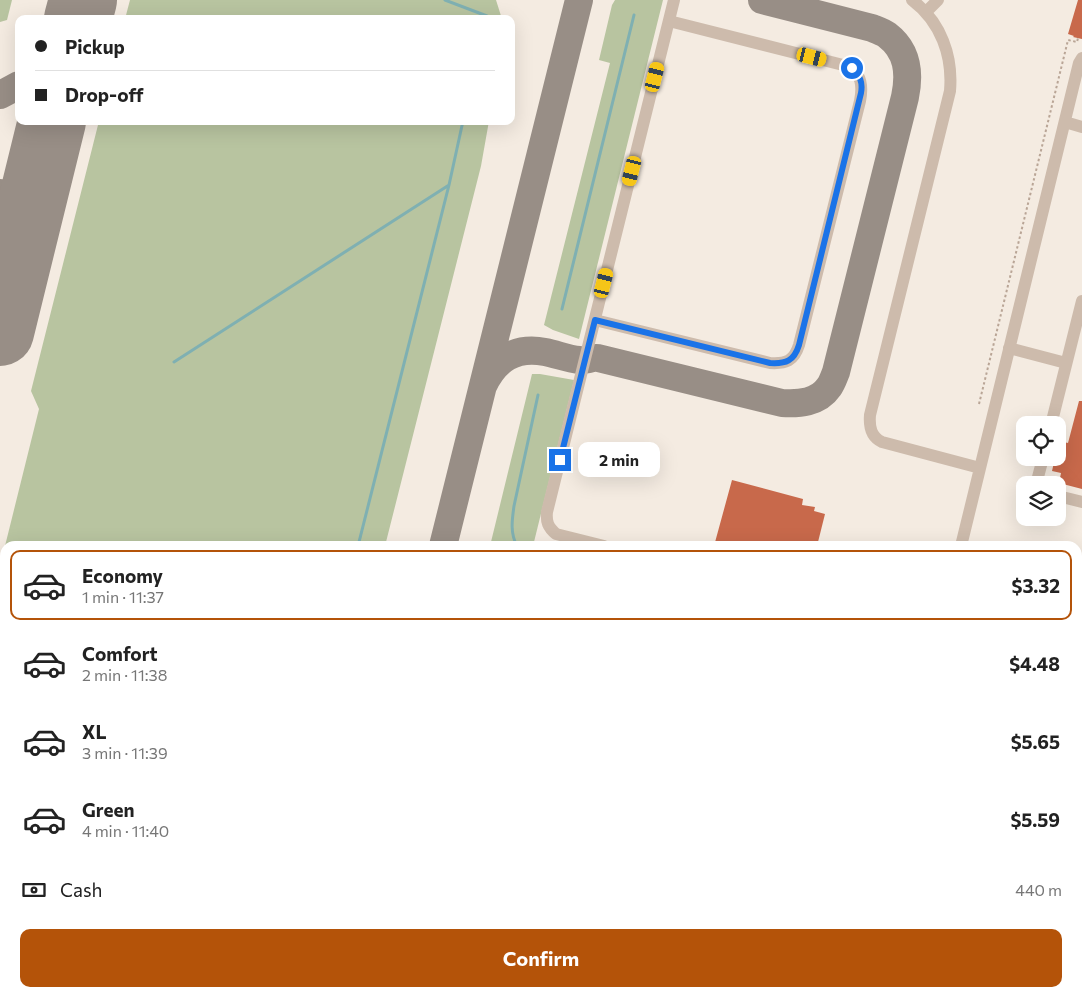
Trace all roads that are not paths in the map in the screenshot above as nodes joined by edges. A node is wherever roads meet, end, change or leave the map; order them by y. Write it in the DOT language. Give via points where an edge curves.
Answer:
graph roads {
  1 [pos="674,0"];
  2 [pos="912,0"];
  3 [pos="938,0"];
  4 [pos="926,12"];
  5 [pos="669,21"];
  6 [pos="1082,58"];
  7 [pos="1065,122"];
  8 [pos="1082,127"];
  9 [pos="1082,301"];
  10 [pos="595,320"];
  11 [pos="1009,348"];
  12 [pos="1066,363"];
  13 [pos="1053,416"];
  14 [pos="980,468"];
  15 [pos="1066,498"];
  16 [pos="1082,502"];
  17 [pos="584,541"];
  18 [pos="962,541"];
  1 -- 5 [label="lane"];
  2 -- 4 [label="lane"];
  3 -- 4 [label="lane"];
  4 -- 14 [label="lane" via="948,52 950,91 870,425 875,438 882,442"];
  5 -- 10 [label="lane"];
  5 -- 10 [label="lane" via="847,66 861,79 861,93 799,345 796,355 789,360 770,363"];
  6 -- 7 [label="lane"];
  7 -- 8 [label="lane"];
  7 -- 11 [label="lane"];
  9 -- 12 [label="lane"];
  10 -- 17 [label="lane" via="546,519 556,534"];
  11 -- 12 [label="lane"];
  11 -- 14 [label="lane"];
  12 -- 13 [label="lane"];
  14 -- 18 [label="lane"];
  15 -- 16 [label="lane"];
}
